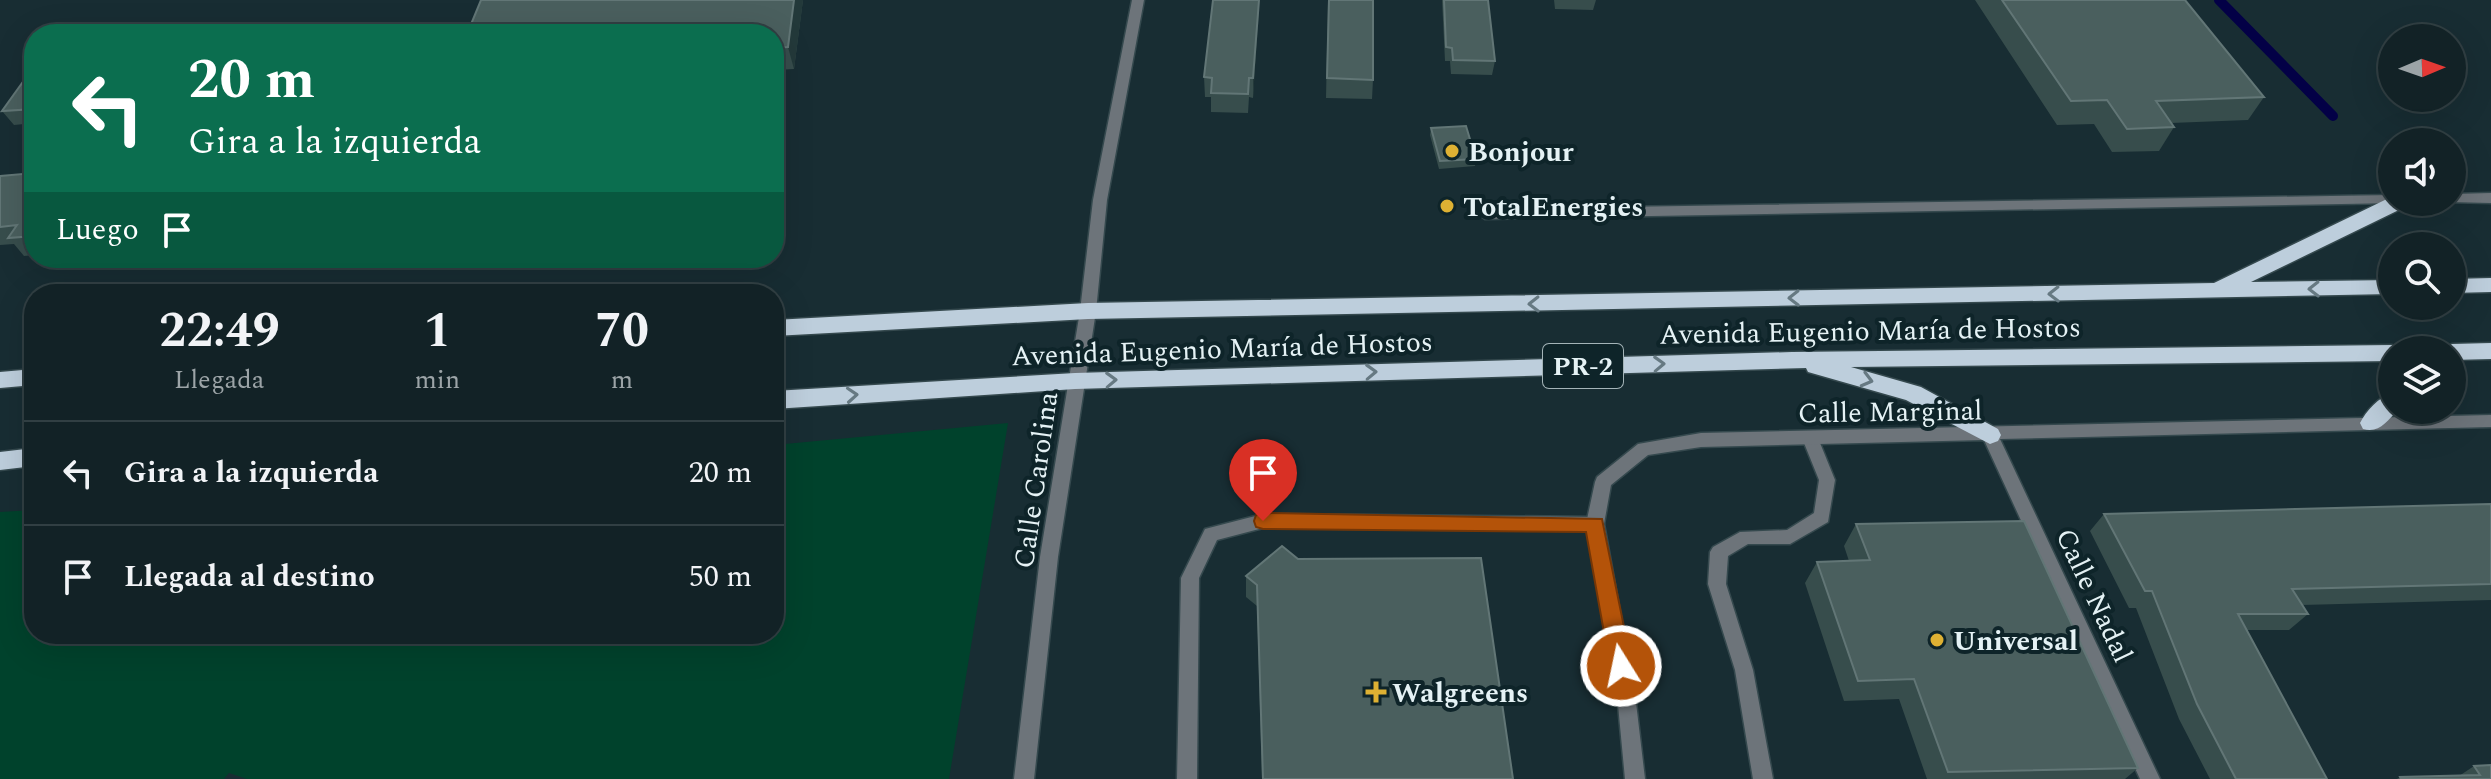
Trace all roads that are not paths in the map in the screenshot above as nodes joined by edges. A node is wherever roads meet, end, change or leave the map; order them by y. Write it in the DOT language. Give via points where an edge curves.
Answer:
graph roads {
  1 [pos="1138,0"];
  2 [pos="2491,198"];
  3 [pos="2466,199"];
  4 [pos="2378,201"];
  5 [pos="2378,210"];
  6 [pos="1485,214"];
  7 [pos="2491,285"];
  8 [pos="2466,286"];
  9 [pos="2378,287"];
  10 [pos="2213,292"];
  11 [pos="1088,311"];
  12 [pos="784,327"];
  13 [pos="2491,351"];
  14 [pos="2466,352"];
  15 [pos="2378,353"];
  16 [pos="1792,360"];
  17 [pos="24,378"];
  18 [pos="0,380"];
  19 [pos="1075,381"];
  20 [pos="784,399"];
  21 [pos="2378,416"];
  22 [pos="2491,421"];
  23 [pos="2371,423"];
  24 [pos="1990,435"];
  25 [pos="1810,438"];
  26 [pos="24,458"];
  27 [pos="0,461"];
  28 [pos="1595,524"];
  29 [pos="1024,779"];
  30 [pos="1187,779"];
  31 [pos="1635,779"];
  32 [pos="1763,779"];
  33 [pos="2150,779"];
  1 -- 11 [label="street, Calle Carolina" via="1100,200"];
  2 -- 3 [label="street"];
  4 -- 6 [label="street"];
  5 -- 10 [label="highway"];
  7 -- 8 [label="highway"];
  9 -- 10 [label="highway, Avenida Eugenio María de Hostos / PR-2, one-way"];
  10 -- 11 [label="highway, Avenida Eugenio María de Hostos / PR-2, one-way"];
  11 -- 12 [label="highway, Avenida Eugenio María de Hostos / PR-2"];
  11 -- 19 [label="street, Calle Carolina"];
  13 -- 14 [label="highway"];
  15 -- 16 [label="highway, Avenida Eugenio María de Hostos / PR-2"];
  19 -- 16 [label="highway, Avenida Eugenio María de Hostos / PR-2, one-way"];
  16 -- 24 [label="highway, one-way" via="1913,393"];
  17 -- 18 [label="highway"];
  20 -- 19 [label="highway, Avenida Eugenio María de Hostos / PR-2, one-way"];
  19 -- 29 [label="street, Calle Carolina"];
  21 -- 23 [label="highway"];
  22 -- 23 [label="street, Calle Marginal"];
  23 -- 24 [label="street, Calle Marginal"];
  24 -- 25 [label="street, Calle Marginal"];
  24 -- 33 [label="street, Calle Nadal"];
  25 -- 28 [label="street, Calle Marginal" via="1701,440 1644,449 1603,482"];
  25 -- 32 [label="street" via="1827,480 1822,517 1790,537 1746,537 1719,552 1717,584 1744,670"];
  26 -- 27 [label="highway"];
  28 -- 30 [label="street" via="1263,521 1211,534 1190,578"];
  28 -- 31 [label="street, Calle Marginal" via="1626,694"];
}
